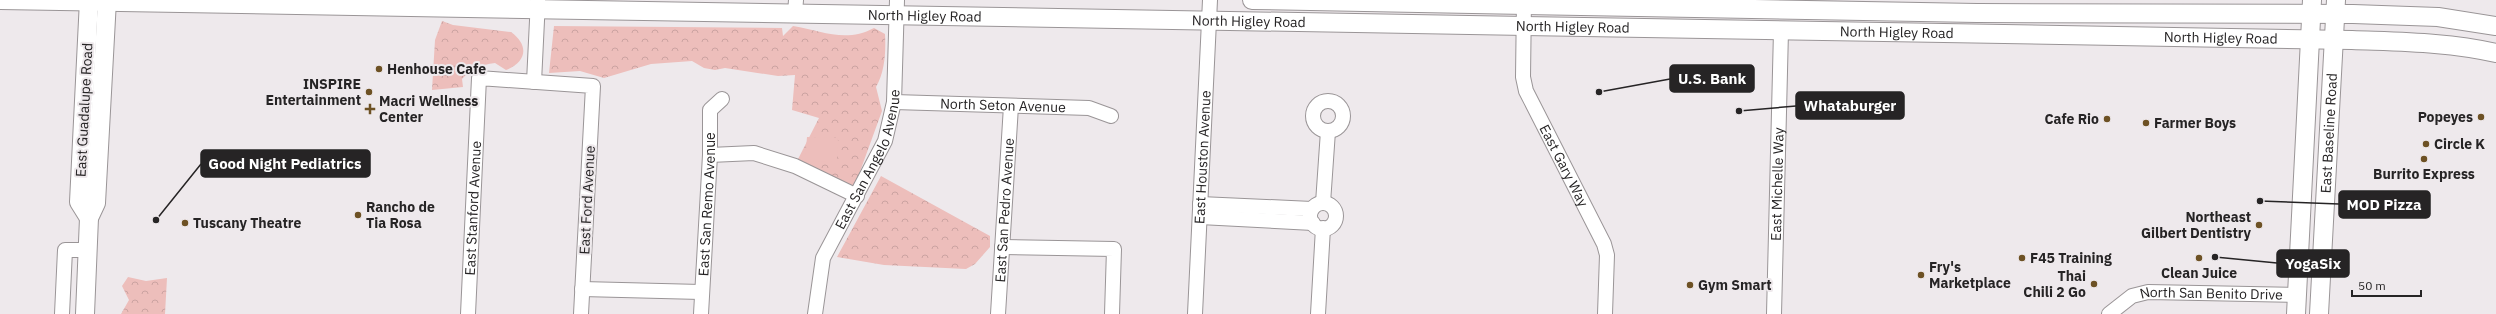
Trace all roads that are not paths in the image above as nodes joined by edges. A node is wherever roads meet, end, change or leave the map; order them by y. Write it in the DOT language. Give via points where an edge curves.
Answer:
graph roads {
  1 [pos="0,0"];
  2 [pos="1210,0"];
  3 [pos="1252,0"];
  4 [pos="89,1"];
  5 [pos="107,1"];
  6 [pos="382,4"];
  7 [pos="538,5"];
  8 [pos="795,7"];
  9 [pos="2311,7"];
  10 [pos="2336,7"];
  11 [pos="897,8"];
  12 [pos="1782,9"];
  13 [pos="1524,12"];
  14 [pos="2054,13"];
  15 [pos="1209,20"];
  16 [pos="2496,26"];
  17 [pos="1781,31"];
  18 [pos="2054,35"];
  19 [pos="2309,40"];
  20 [pos="2335,40"];
  21 [pos="2496,53"];
  22 [pos="534,82"];
  23 [pos="722,99"];
  24 [pos="894,102"];
  25 [pos="1011,106"];
  26 [pos="1111,116"];
  27 [pos="1328,131"];
  28 [pos="710,155"];
  29 [pos="857,196"];
  30 [pos="1200,211"];
  31 [pos="1318,216"];
  32 [pos="89,218"];
  33 [pos="1002,247"];
  34 [pos="87,250"];
  35 [pos="582,289"];
  36 [pos="701,292"];
  37 [pos="2297,295"];
  38 [pos="2319,305"];
  39 [pos="62,314"];
  40 [pos="85,314"];
  41 [pos="468,314"];
  42 [pos="581,314"];
  43 [pos="701,314"];
  44 [pos="815,314"];
  45 [pos="998,314"];
  46 [pos="1112,314"];
  47 [pos="1195,314"];
  48 [pos="1318,314"];
  49 [pos="1606,314"];
  50 [pos="1774,314"];
  51 [pos="2109,314"];
  52 [pos="2296,314"];
  1 -- 4 [label="main road, North Higley Road"];
  2 -- 15 [label="street, East Houston Avenue"];
  3 -- 13 [label="main road, North Higley Road"];
  4 -- 5 [label="main road, North Higley Road"];
  4 -- 32 [label="main road, East Guadalupe Road" via="80,202"];
  5 -- 6 [label="main road, North Higley Road"];
  5 -- 32 [label="main road, East Guadalupe Road" via="96,203"];
  6 -- 7 [label="main road, North Higley Road"];
  7 -- 8 [label="main road, North Higley Road"];
  7 -- 22 [label="street"];
  8 -- 11 [label="main road, North Higley Road"];
  9 -- 10 [label="main road, North Higley Road"];
  9 -- 14 [label="main road, North Higley Road"];
  9 -- 19 [label="main road, East Baseline Road"];
  10 -- 16 [label="main road, North Higley Road" via="2438,17"];
  10 -- 20 [label="main road, East Baseline Road"];
  11 -- 15 [label="main road, North Higley Road"];
  11 -- 24 [label="street, East San Angelo Avenue"];
  12 -- 13 [label="main road, North Higley Road"];
  12 -- 14 [label="main road, North Higley Road"];
  12 -- 17 [label="main road"];
  13 -- 15 [label="main road, North Higley Road"];
  13 -- 17 [label="main road, North Higley Road"];
  13 -- 49 [label="street, East Gary Way" via="1523,77 1526,91 1604,244 1607,255"];
  14 -- 18 [label="main road"];
  15 -- 30 [label="street, East Houston Avenue"];
  17 -- 18 [label="main road, North Higley Road"];
  17 -- 50 [label="street, East Michelle Way"];
  18 -- 19 [label="main road, North Higley Road"];
  19 -- 20 [label="main road, North Higley Road"];
  19 -- 37 [label="main road, East Baseline Road"];
  20 -- 21 [label="main road, North Higley Road" via="2429,42 2460,45"];
  20 -- 38 [label="main road, East Baseline Road"];
  22 -- 35 [label="street, East Ford Avenue" via="592,86"];
  22 -- 41 [label="street, East Stanford Avenue" via="479,78"];
  23 -- 28 [label="street, East San Remo Avenue" via="710,110"];
  24 -- 25 [label="street, North Seton Avenue"];
  24 -- 29 [label="street, East San Angelo Avenue" via="885,141"];
  25 -- 26 [label="street, North Seton Avenue" via="1089,108"];
  25 -- 33 [label="street, East San Pedro Avenue"];
  27 -- 31 [label="street"];
  28 -- 29 [label="street" via="754,153 795,166"];
  28 -- 36 [label="street, East San Remo Avenue"];
  29 -- 44 [label="street, East San Angelo Avenue" via="823,258"];
  30 -- 31 [label="street"];
  30 -- 47 [label="street, East Houston Avenue"];
  31 -- 48 [label="street"];
  32 -- 34 [label="main road, East Guadalupe Road"];
  33 -- 45 [label="street, East San Pedro Avenue"];
  33 -- 46 [label="street" via="1114,249"];
  34 -- 39 [label="street" via="65,250"];
  34 -- 40 [label="main road, East Guadalupe Road"];
  35 -- 36 [label="street"];
  35 -- 42 [label="street, East Ford Avenue"];
  36 -- 43 [label="street, East San Remo Avenue"];
  37 -- 38 [label="main road"];
  37 -- 51 [label="street, North San Benito Drive" via="2148,292 2132,296"];
  37 -- 52 [label="main road, East Baseline Road"];
}
